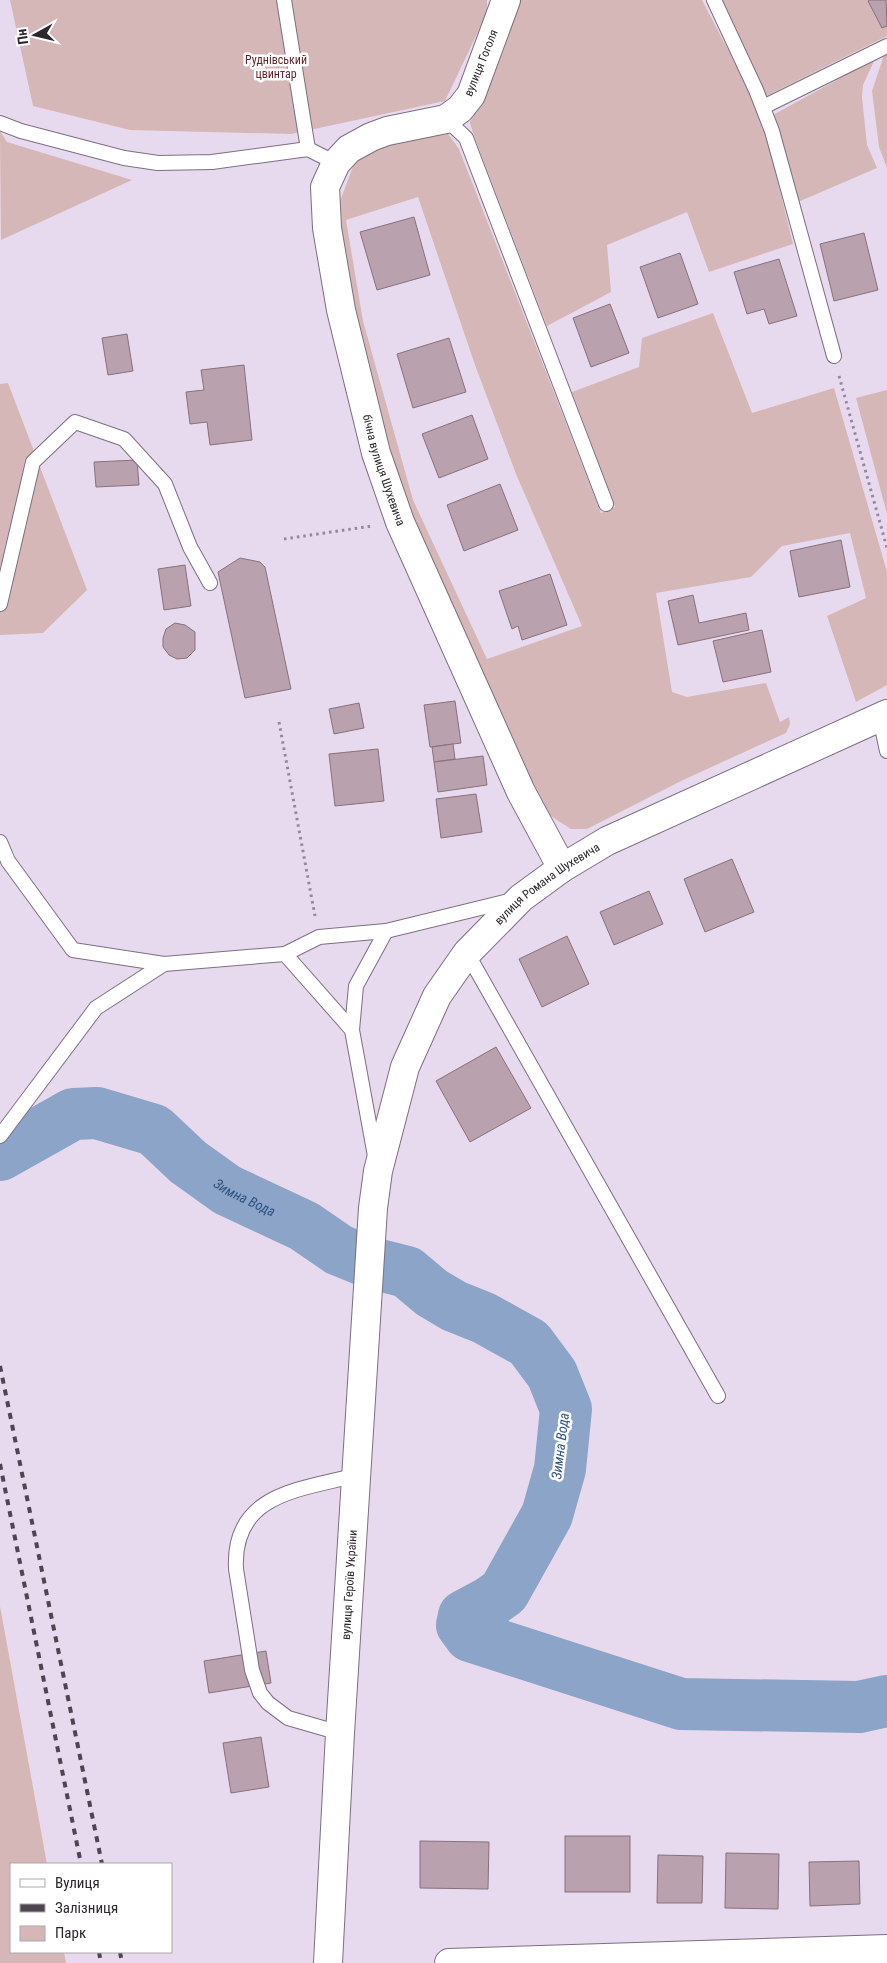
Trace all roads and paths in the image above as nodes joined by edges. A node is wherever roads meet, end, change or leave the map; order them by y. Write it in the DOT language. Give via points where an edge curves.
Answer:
graph roads {
  1 [pos="284,0"];
  2 [pos="506,0"];
  3 [pos="714,0"];
  4 [pos="887,46"];
  5 [pos="763,107"];
  6 [pos="446,119"];
  7 [pos="0,123"];
  8 [pos="308,149"];
  9 [pos="336,163"];
  10 [pos="834,356"];
  11 [pos="606,504"];
  12 [pos="400,522"];
  13 [pos="284,539"];
  14 [pos="887,548"];
  15 [pos="210,583"];
  16 [pos="0,604"];
  17 [pos="884,716"];
  18 [pos="279,722"];
  19 [pos="887,751"];
  20 [pos="0,842"];
  21 [pos="562,868"];
  22 [pos="521,898"];
  23 [pos="386,931"];
  24 [pos="319,937"];
  25 [pos="468,953"];
  26 [pos="285,954"];
  27 [pos="164,964"];
  28 [pos="352,1030"];
  29 [pos="0,1136"];
  30 [pos="378,1171"];
  31 [pos="373,1208"];
  32 [pos="718,1396"];
  33 [pos="357,1475"];
  34 [pos="340,1733"];
  35 [pos="887,1949"];
  36 [pos="328,1963"];
  37 [pos="449,1963"];
  1 -- 8 [label="lane"];
  2 -- 6 [label="main road, вулиця Гоголя" via="471,95"];
  3 -- 5 [label="lane"];
  4 -- 5 [label="lane"];
  5 -- 10 [label="lane"];
  6 -- 9 [label="main road, бічна вулиця Шухевича" via="370,137 349,149"];
  6 -- 11 [label="lane" via="466,138"];
  7 -- 8 [label="lane" via="124,158 158,163 212,162"];
  8 -- 9 [label="lane"];
  9 -- 12 [label="main road, бічна вулиця Шухевича" via="325,186 327,228 341,310 376,453"];
  10 -- 14 [label="path"];
  12 -- 13 [label="path"];
  12 -- 21 [label="main road, бічна вулиця Шухевича" via="521,792"];
  15 -- 16 [label="lane" via="190,547 165,484 124,439 75,422 33,462"];
  17 -- 19 [label="lane"];
  17 -- 21 [label="main road, вулиця Романа Шухевича" via="607,841"];
  18 -- 24 [label="path"];
  20 -- 27 [label="lane" via="8,861 73,950"];
  21 -- 22 [label="main road, вулиця Романа Шухевича"];
  22 -- 23 [label="lane"];
  22 -- 25 [label="main road, вулиця Романа Шухевича"];
  23 -- 24 [label="lane"];
  23 -- 28 [label="lane" via="356,986"];
  24 -- 26 [label="lane"];
  25 -- 30 [label="main road, вулиця Романа Шухевича" via="437,996 405,1067"];
  25 -- 32 [label="lane"];
  26 -- 27 [label="lane"];
  26 -- 28 [label="lane"];
  27 -- 29 [label="lane" via="96,1008"];
  28 -- 30 [label="lane"];
  30 -- 31 [label="main road, вулиця Романа Шухевича"];
  31 -- 33 [label="main road, вулиця Героїв України"];
  33 -- 34 [label="main road, вулиця Героїв України"];
  33 -- 34 [label="lane" via="271,1499 246,1521 238,1536 235,1552 252,1670 260,1693 288,1718"];
  34 -- 36 [label="main road, вулиця Героїв України"];
  35 -- 37 [label="main road"];
}
